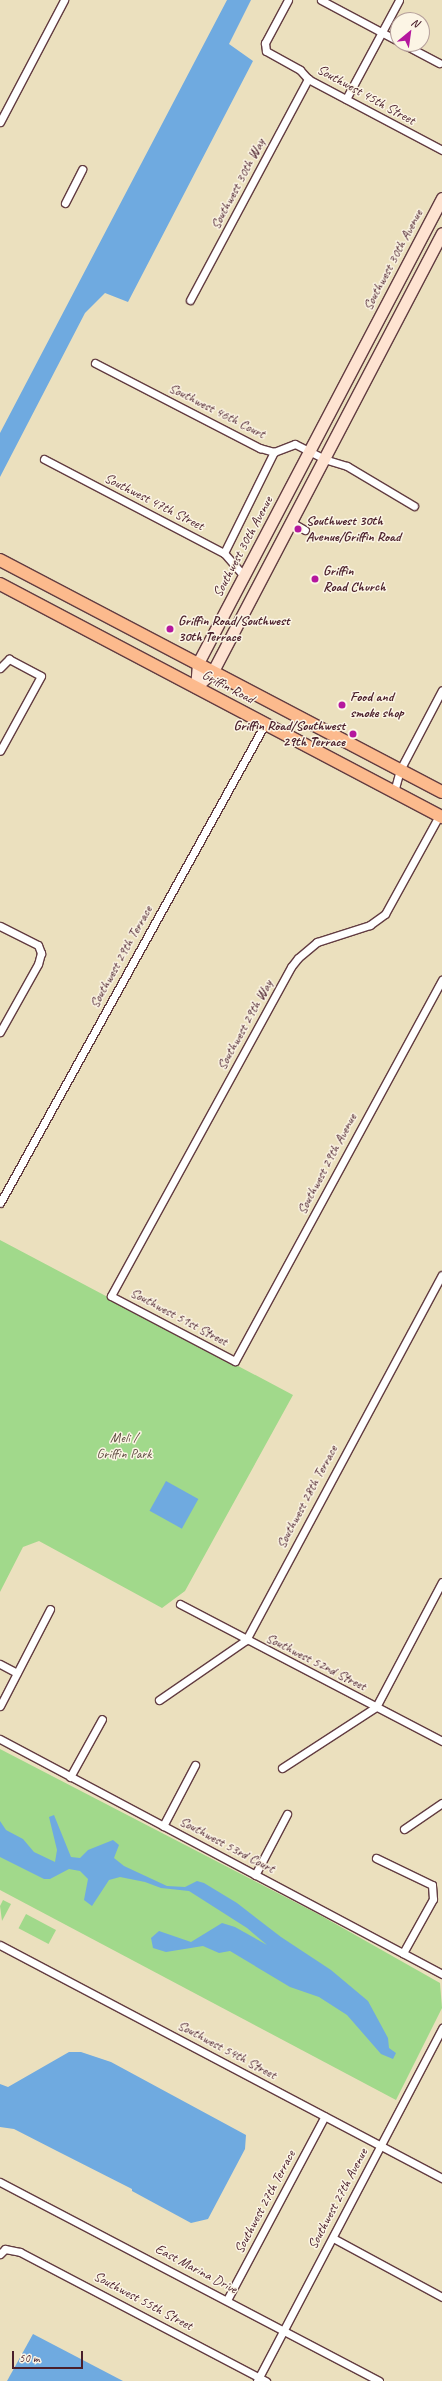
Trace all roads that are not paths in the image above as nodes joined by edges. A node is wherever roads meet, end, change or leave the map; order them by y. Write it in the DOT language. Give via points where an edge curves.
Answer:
graph roads {
  1 [pos="64,0"];
  2 [pos="288,0"];
  3 [pos="321,0"];
  4 [pos="399,0"];
  5 [pos="381,32"];
  6 [pos="390,37"];
  7 [pos="418,52"];
  8 [pos="439,63"];
  9 [pos="308,79"];
  10 [pos="346,100"];
  11 [pos="0,122"];
  12 [pos="442,150"];
  13 [pos="82,169"];
  14 [pos="442,198"];
  15 [pos="65,203"];
  16 [pos="442,233"];
  17 [pos="190,300"];
  18 [pos="95,363"];
  19 [pos="274,452"];
  20 [pos="310,452"];
  21 [pos="44,459"];
  22 [pos="324,459"];
  23 [pos="414,506"];
  24 [pos="291,522"];
  25 [pos="306,530"];
  26 [pos="224,552"];
  27 [pos="0,560"];
  28 [pos="244,576"];
  29 [pos="0,584"];
  30 [pos="198,663"];
  31 [pos="2,665"];
  32 [pos="213,671"];
  33 [pos="196,687"];
  34 [pos="442,690"];
  35 [pos="265,724"];
  36 [pos="0,751"];
  37 [pos="400,770"];
  38 [pos="394,792"];
  39 [pos="442,792"];
  40 [pos="441,815"];
  41 [pos="0,926"];
  42 [pos="442,980"];
  43 [pos="0,1032"];
  44 [pos="0,1203"];
  45 [pos="442,1275"];
  46 [pos="111,1296"];
  47 [pos="235,1361"];
  48 [pos="442,1582"];
  49 [pos="180,1604"];
  50 [pos="50,1609"];
  51 [pos="246,1640"];
  52 [pos="0,1664"];
  53 [pos="17,1672"];
  54 [pos="160,1700"];
  55 [pos="0,1706"];
  56 [pos="376,1707"];
  57 [pos="102,1719"];
  58 [pos="0,1739"];
  59 [pos="442,1741"];
  60 [pos="195,1765"];
  61 [pos="282,1768"];
  62 [pos="70,1777"];
  63 [pos="442,1803"];
  64 [pos="287,1814"];
  65 [pos="163,1826"];
  66 [pos="404,1829"];
  67 [pos="376,1858"];
  68 [pos="255,1875"];
  69 [pos="0,1945"];
  70 [pos="403,1953"];
  71 [pos="442,1974"];
  72 [pos="442,2028"];
  73 [pos="325,2116"];
  74 [pos="381,2145"];
  75 [pos="442,2178"];
  76 [pos="0,2182"];
  77 [pos="332,2238"];
  78 [pos="3,2252"];
  79 [pos="442,2297"];
  80 [pos="227,2300"];
  81 [pos="283,2330"];
  82 [pos="258,2379"];
  83 [pos="266,2381"];
  84 [pos="378,2381"];
  1 -- 11 [label="street"];
  2 -- 9 [label="street, Southwest 45th Street" via="265,43 266,51 300,70"];
  3 -- 5 [label="street"];
  4 -- 5 [label="street"];
  5 -- 6 [label="street"];
  5 -- 10 [label="street"];
  7 -- 8 [label="street"];
  9 -- 10 [label="street, Southwest 45th Street"];
  9 -- 17 [label="street, Southwest 30th Way"];
  10 -- 12 [label="street, Southwest 45th Street"];
  13 -- 15 [label="street"];
  14 -- 20 [label="main road, Southwest 30th Avenue"];
  16 -- 22 [label="main road"];
  18 -- 19 [label="street, Southwest 46th Court" via="260,448"];
  19 -- 20 [label="street, Southwest 46th Court" via="296,444"];
  19 -- 26 [label="street"];
  20 -- 22 [label="street, Southwest 46th Court"];
  20 -- 28 [label="main road, Southwest 30th Avenue"];
  21 -- 26 [label="street, Southwest 47th Street"];
  22 -- 23 [label="street, Southwest 46th Court" via="347,466"];
  22 -- 24 [label="main road"];
  24 -- 25 [label="street"];
  24 -- 32 [label="main road"];
  26 -- 28 [label="street, Southwest 47th Street"];
  27 -- 30 [label="main road, Griffin Road"];
  28 -- 30 [label="main road, Southwest 30th Avenue"];
  29 -- 33 [label="main road, Griffin Road"];
  30 -- 32 [label="main road, Griffin Road"];
  30 -- 33 [label="main road, Southwest 30th Avenue"];
  31 -- 36 [label="street" via="9,659 41,676"];
  32 -- 33 [label="main road"];
  32 -- 37 [label="main road, Griffin Road"];
  33 -- 35 [label="main road, Griffin Road"];
  34 -- 37 [label="street"];
  35 -- 38 [label="main road, Griffin Road"];
  35 -- 44 [label="street, Southwest 29th Terrace"];
  37 -- 38 [label="street"];
  37 -- 39 [label="main road, Griffin Road"];
  38 -- 40 [label="main road, Griffin Road"];
  40 -- 46 [label="street, Southwest 29th Way" via="385,914 370,925 318,942 291,967"];
  41 -- 43 [label="street" via="38,946 41,953 38,964"];
  42 -- 47 [label="street, Southwest 29th Avenue"];
  45 -- 51 [label="street, Southwest 28th Terrace"];
  46 -- 47 [label="street, Southwest 51st Street"];
  48 -- 56 [label="street"];
  49 -- 51 [label="street, Southwest 52nd Street"];
  50 -- 53 [label="street"];
  51 -- 54 [label="street, Southwest 28th Terrace"];
  51 -- 56 [label="street, Southwest 52nd Street"];
  52 -- 53 [label="street"];
  53 -- 55 [label="street"];
  56 -- 59 [label="street, Southwest 52nd Street"];
  56 -- 61 [label="street"];
  57 -- 62 [label="street"];
  58 -- 62 [label="street, Southwest 53rd Court"];
  60 -- 65 [label="street"];
  62 -- 65 [label="street, Southwest 53rd Court"];
  63 -- 66 [label="street"];
  64 -- 68 [label="street"];
  65 -- 68 [label="street, Southwest 53rd Court"];
  67 -- 70 [label="street" via="432,1885 433,1899"];
  68 -- 70 [label="street, Southwest 53rd Court"];
  69 -- 73 [label="street, Southwest 54th Street"];
  70 -- 71 [label="street, Southwest 53rd Court"];
  72 -- 74 [label="street, Southwest 27th Avenue"];
  73 -- 74 [label="street, Southwest 54th Street"];
  73 -- 80 [label="street, Southwest 27th Terrace"];
  74 -- 75 [label="street, Southwest 54th Street"];
  74 -- 77 [label="street, Southwest 27th Avenue"];
  76 -- 80 [label="street, East Marina Drive"];
  77 -- 79 [label="street"];
  77 -- 81 [label="street, Southwest 27th Avenue"];
  78 -- 82 [label="street, Southwest 55th Street" via="20,2252"];
  80 -- 81 [label="street, East Marina Drive"];
  81 -- 82 [label="street, Southwest 27th Avenue"];
  81 -- 84 [label="street, East Marina Drive"];
  82 -- 83 [label="street, Southwest 55th Street"];
}
